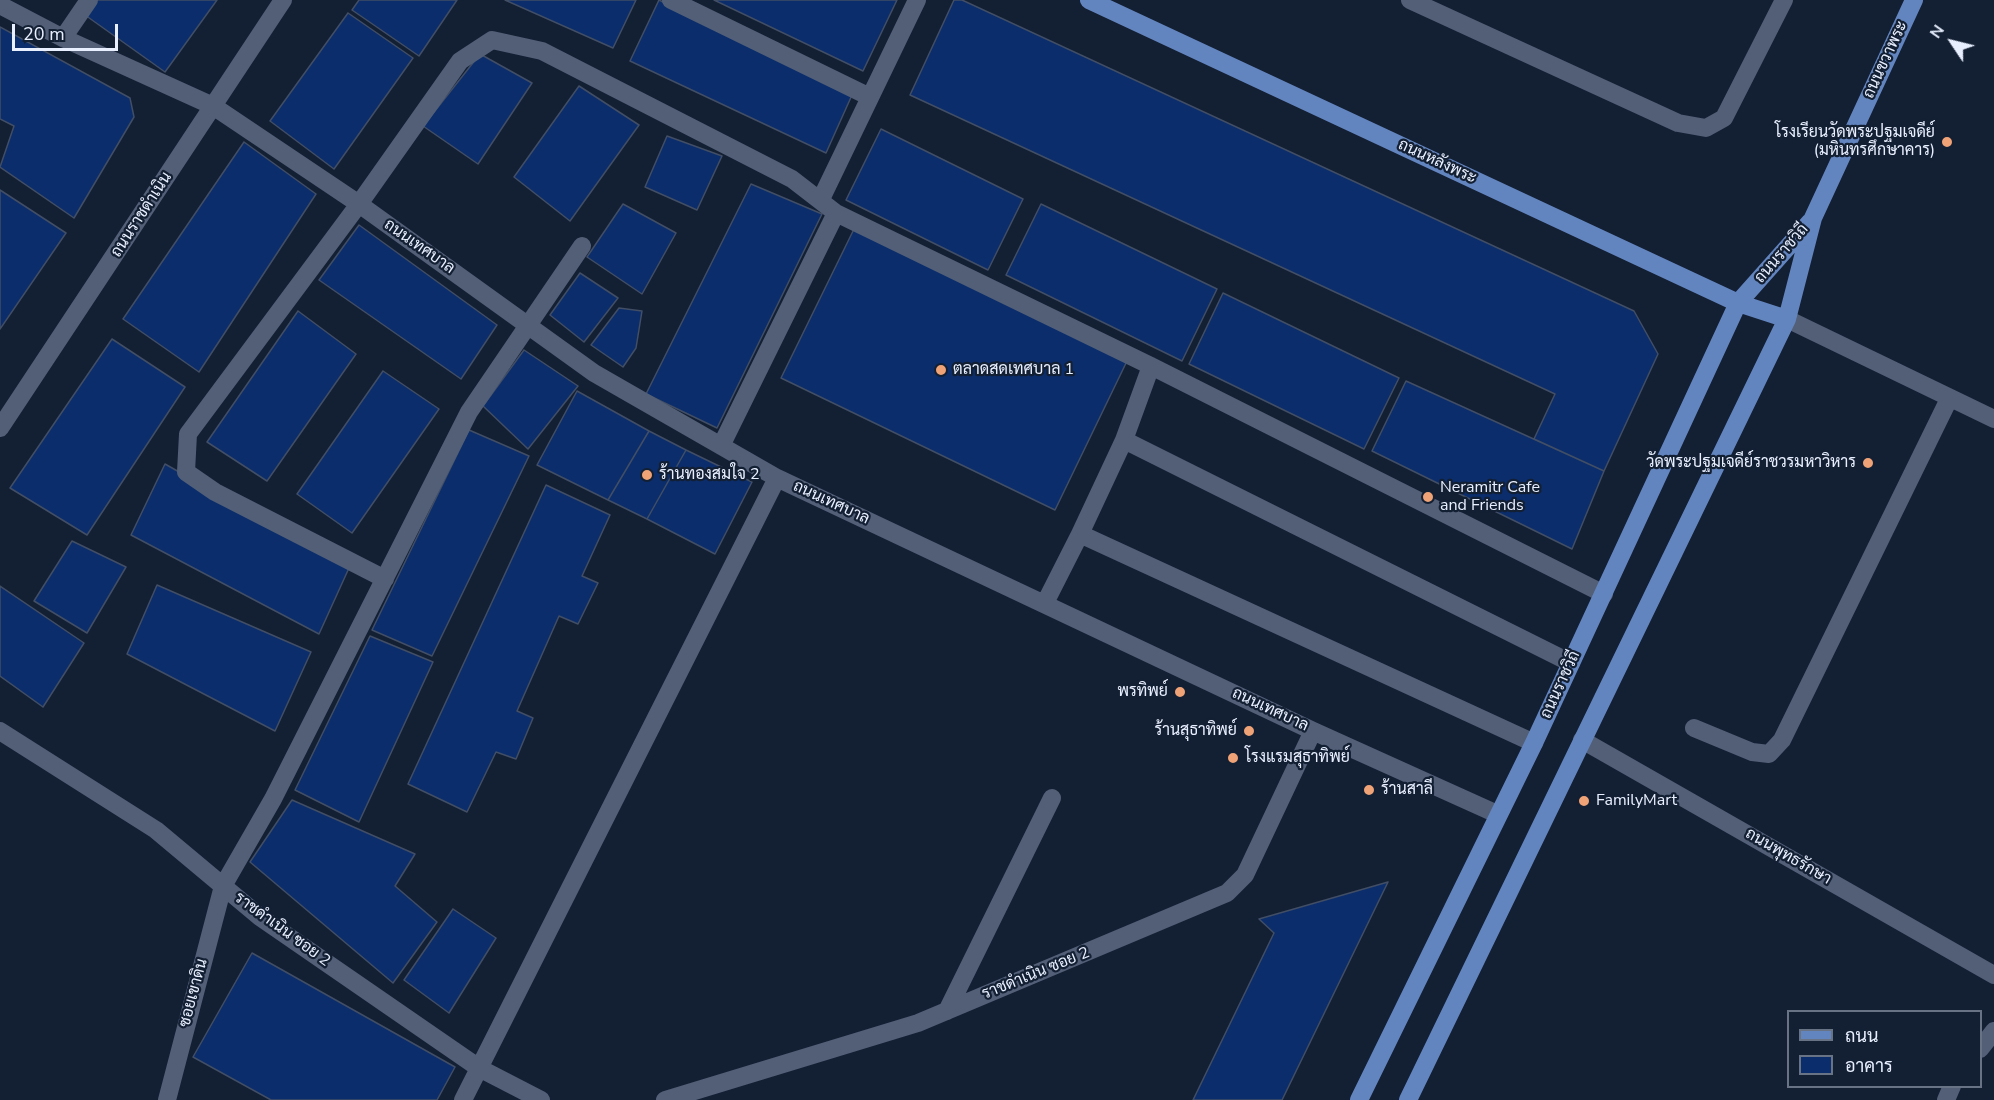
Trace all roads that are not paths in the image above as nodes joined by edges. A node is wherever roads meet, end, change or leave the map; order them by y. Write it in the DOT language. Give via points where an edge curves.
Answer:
graph roads {
  1 [pos="89,0"];
  2 [pos="282,0"];
  3 [pos="671,0"];
  4 [pos="917,0"];
  5 [pos="1089,0"];
  6 [pos="1410,0"];
  7 [pos="1784,0"];
  8 [pos="1914,0"];
  9 [pos="0,5"];
  10 [pos="63,38"];
  11 [pos="870,97"];
  12 [pos="213,106"];
  13 [pos="821,199"];
  14 [pos="359,204"];
  15 [pos="836,213"];
  16 [pos="1813,218"];
  17 [pos="582,246"];
  18 [pos="1738,303"];
  19 [pos="1787,319"];
  20 [pos="529,325"];
  21 [pos="1151,366"];
  22 [pos="1949,399"];
  23 [pos="1994,419"];
  24 [pos="0,428"];
  25 [pos="1124,440"];
  26 [pos="721,446"];
  27 [pos="777,478"];
  28 [pos="1080,534"];
  29 [pos="384,579"];
  30 [pos="1604,594"];
  31 [pos="1044,603"];
  32 [pos="1571,663"];
  33 [pos="1694,728"];
  34 [pos="1313,731"];
  35 [pos="0,732"];
  36 [pos="1582,740"];
  37 [pos="1534,743"];
  38 [pos="1052,798"];
  39 [pos="1497,814"];
  40 [pos="223,886"];
  41 [pos="1994,975"];
  42 [pos="947,1011"];
  43 [pos="1994,1031"];
  44 [pos="1982,1046"];
  45 [pos="479,1068"];
  46 [pos="167,1100"];
  47 [pos="463,1100"];
  48 [pos="541,1100"];
  49 [pos="665,1100"];
  50 [pos="1359,1100"];
  51 [pos="1408,1100"];
  1 -- 10 [label="street"];
  2 -- 12 [label="street, ถนนราชดำเนิน"];
  3 -- 11 [label="street"];
  4 -- 11 [label="street"];
  5 -- 18 [label="main road, ถนนหลังพระ"];
  6 -- 7 [label="street" via="1678,123 1706,128 1724,118"];
  8 -- 16 [label="main road, ถนนขวาพระ"];
  9 -- 10 [label="street, ถนนเทศบาล"];
  10 -- 12 [label="street, ถนนเทศบาล"];
  11 -- 13 [label="street"];
  12 -- 14 [label="street, ถนนเทศบาล"];
  12 -- 24 [label="street, ถนนราชดำเนิน"];
  13 -- 14 [label="street" via="792,179 542,51 492,40 460,61"];
  13 -- 15 [label="street"];
  14 -- 20 [label="street, ถนนเทศบาล"];
  14 -- 29 [label="street" via="188,434 186,472 215,492"];
  15 -- 21 [label="street"];
  15 -- 26 [label="street"];
  16 -- 18 [label="main road, ถนนราชวิถี"];
  16 -- 19 [label="main road, ถนนราชวิถี"];
  17 -- 20 [label="street, ซอยเขาดิน"];
  18 -- 19 [label="main road, ถนนหลังพระ"];
  18 -- 30 [label="main road, ถนนราชวิถี"];
  19 -- 22 [label="street"];
  19 -- 36 [label="main road, ถนนราชวิถี"];
  20 -- 26 [label="street, ถนนเทศบาล" via="594,373"];
  20 -- 29 [label="street, ซอยเขาดิน" via="469,412"];
  21 -- 25 [label="street"];
  21 -- 30 [label="street"];
  22 -- 23 [label="street"];
  22 -- 33 [label="street" via="1782,740 1768,753 1752,752"];
  25 -- 28 [label="street"];
  25 -- 32 [label="street"];
  26 -- 27 [label="street, ถนนเทศบาล"];
  27 -- 31 [label="street, ถนนเทศบาล"];
  27 -- 45 [label="street"];
  28 -- 31 [label="street"];
  28 -- 37 [label="street"];
  29 -- 40 [label="street, ซอยเขาดิน" via="273,799"];
  30 -- 32 [label="main road, ถนนราชวิถี"];
  31 -- 34 [label="street, ถนนเทศบาล"];
  32 -- 37 [label="main road, ถนนราชวิถี"];
  34 -- 39 [label="street, ถนนเทศบาล"];
  34 -- 42 [label="street, ราชดำเนิน ซอย 2" via="1245,875 1227,893"];
  35 -- 40 [label="street, ราชดำเนิน ซอย 2" via="156,830"];
  36 -- 41 [label="street, ถนนพุทธรักษา"];
  36 -- 51 [label="main road, ถนนราชวิถี"];
  37 -- 39 [label="main road, ถนนราชวิถี"];
  38 -- 42 [label="street"];
  39 -- 50 [label="main road, ถนนราชวิถี"];
  40 -- 45 [label="street, ราชดำเนิน ซอย 2" via="260,917"];
  40 -- 46 [label="street, ซอยเขาดิน"];
  42 -- 49 [label="street, ราชดำเนิน ซอย 2"];
  43 -- 44 [label="street"];
  45 -- 47 [label="street"];
  45 -- 48 [label="street, ราชดำเนิน ซอย 2"];
}
